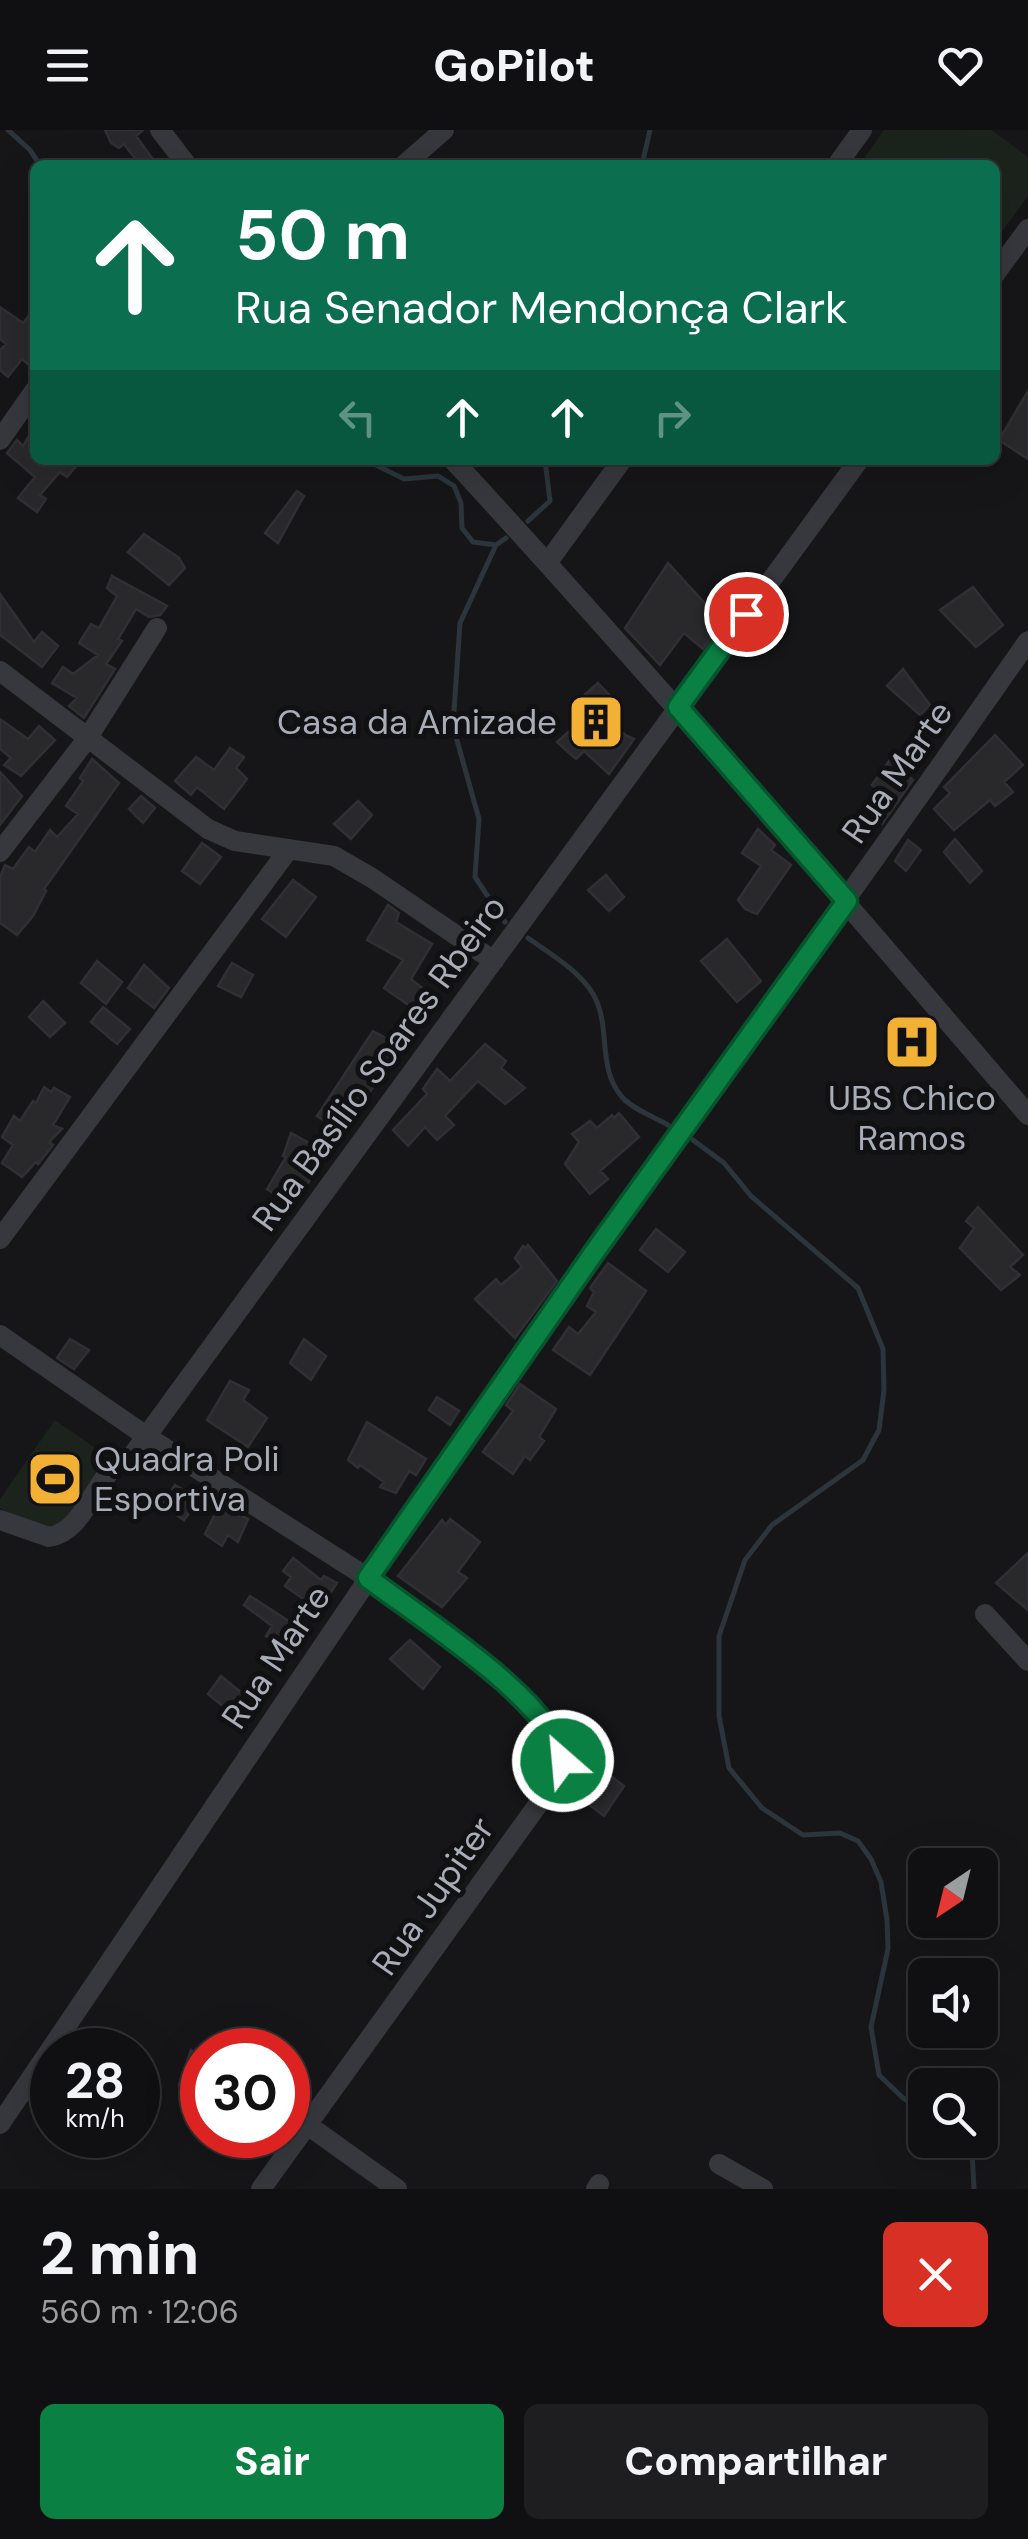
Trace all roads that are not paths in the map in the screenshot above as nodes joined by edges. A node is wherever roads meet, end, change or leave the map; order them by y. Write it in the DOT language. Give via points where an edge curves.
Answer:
graph roads {
  1 [pos="160,130"];
  2 [pos="444,130"];
  3 [pos="862,130"];
  4 [pos="183,160"];
  5 [pos="410,160"];
  6 [pos="841,160"];
  7 [pos="1028,229"];
  8 [pos="1000,267"];
  9 [pos="30,397"];
  10 [pos="0,439"];
  11 [pos="459,465"];
  12 [pos="618,465"];
  13 [pos="855,465"];
  14 [pos="548,562"];
  15 [pos="157,628"];
  16 [pos="1028,641"];
  17 [pos="0,671"];
  18 [pos="678,707"];
  19 [pos="88,738"];
  20 [pos="289,850"];
  21 [pos="0,852"];
  22 [pos="847,901"];
  23 [pos="494,962"];
  24 [pos="1027,1111"];
  25 [pos="0,1239"];
  26 [pos="0,1336"];
  27 [pos="146,1436"];
  28 [pos="0,1520"];
  29 [pos="368,1578"];
  30 [pos="985,1614"];
  31 [pos="1028,1661"];
  32 [pos="0,2124"];
  33 [pos="310,2125"];
  34 [pos="310,2127"];
  35 [pos="284,2158"];
  36 [pos="719,2164"];
  37 [pos="260,2189"];
  38 [pos="396,2189"];
  39 [pos="763,2189"];
  1 -- 4 [label="street"];
  2 -- 5 [label="street"];
  3 -- 6 [label="street"];
  7 -- 8 [label="street"];
  9 -- 10 [label="street"];
  11 -- 14 [label="street"];
  12 -- 14 [label="street"];
  13 -- 18 [label="street, Rua Basílio Soares Rbeiro"];
  14 -- 18 [label="street"];
  15 -- 19 [label="street"];
  16 -- 22 [label="street, Rua Marte"];
  17 -- 19 [label="street"];
  18 -- 22 [label="street"];
  18 -- 23 [label="street, Rua Basílio Soares Rbeiro"];
  19 -- 20 [label="street" via="208,829"];
  19 -- 21 [label="street"];
  20 -- 23 [label="street" via="334,856"];
  20 -- 25 [label="street"];
  22 -- 24 [label="street"];
  22 -- 29 [label="street, Rua Marte"];
  23 -- 27 [label="street, Rua Basílio Soares Rbeiro"];
  26 -- 27 [label="street"];
  27 -- 28 [label="street, Rua Basílio Soares Rbeiro" via="132,1456 112,1466 58,1536"];
  27 -- 29 [label="street"];
  29 -- 32 [label="street, Rua Marte"];
  29 -- 33 [label="street, Rua Jupiter" via="528,1702 563,1761"];
  30 -- 31 [label="street"];
  34 -- 38 [label="street"];
  35 -- 37 [label="street, Rua Jupiter"];
  36 -- 39 [label="street"];
}
